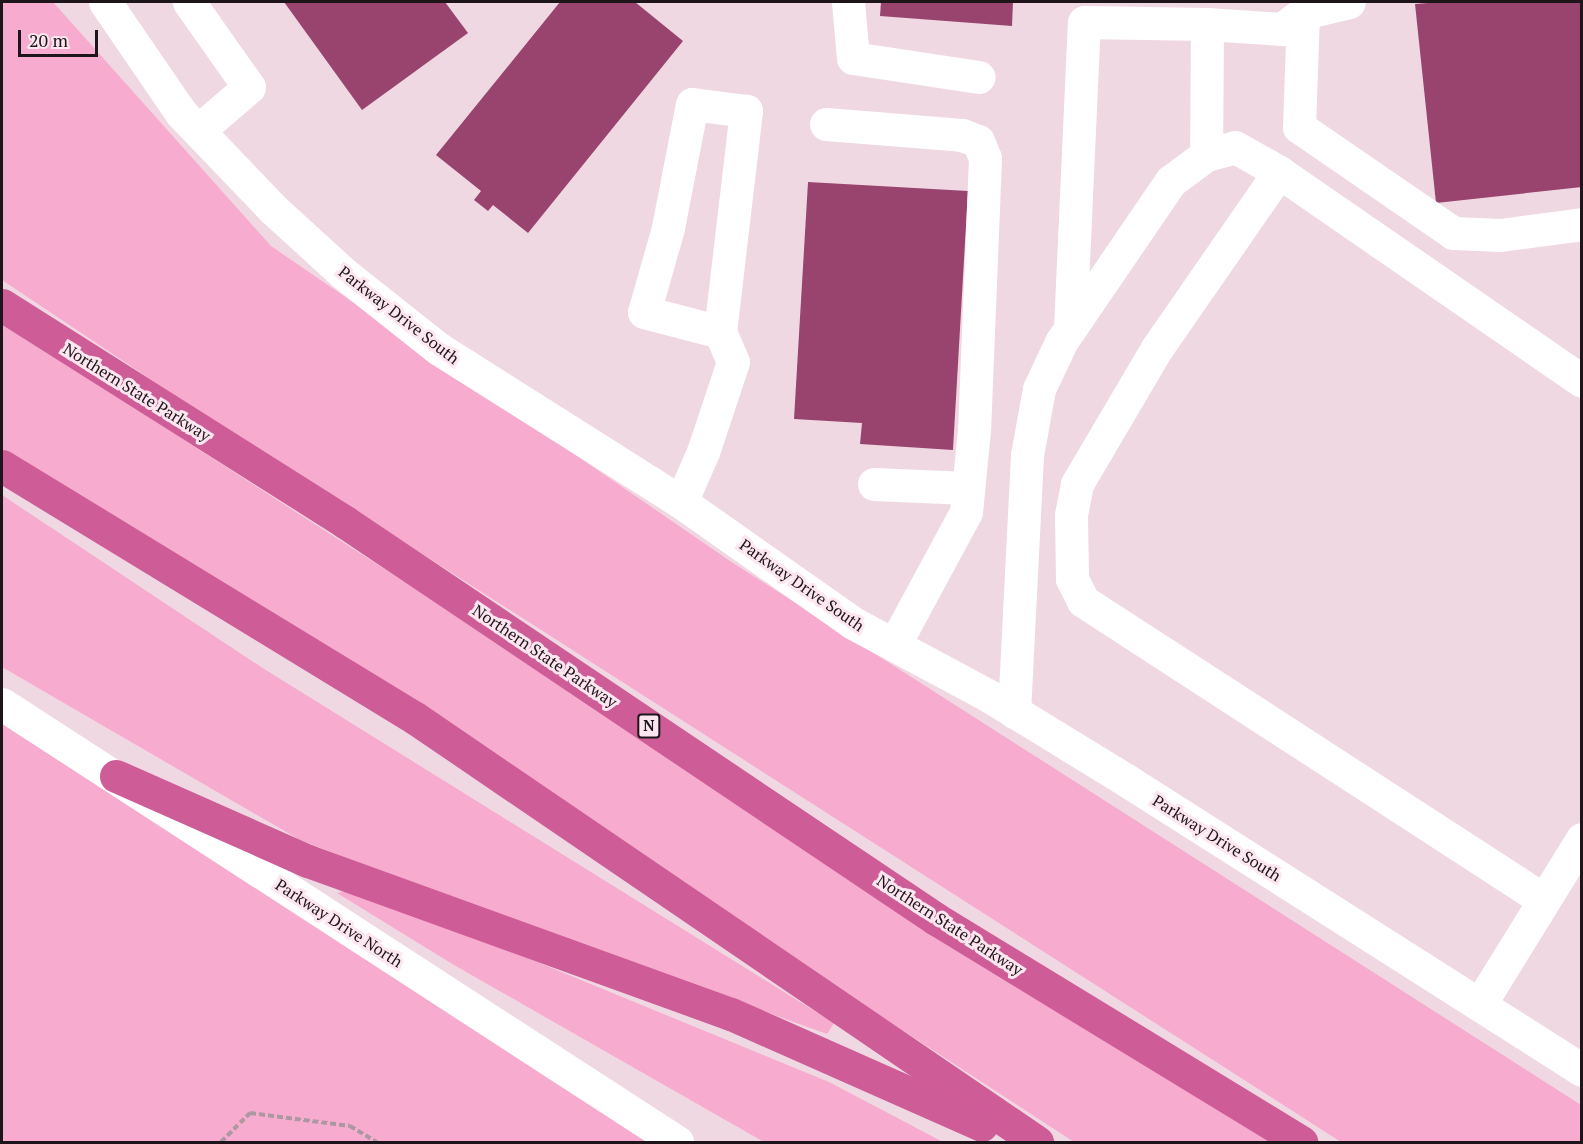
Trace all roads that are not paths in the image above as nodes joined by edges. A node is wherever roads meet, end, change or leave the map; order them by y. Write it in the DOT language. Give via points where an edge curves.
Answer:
graph roads {
  1 [pos="105,2"];
  2 [pos="189,2"];
  3 [pos="848,2"];
  4 [pos="1349,2"];
  5 [pos="1303,13"];
  6 [pos="1207,24"];
  7 [pos="979,77"];
  8 [pos="826,124"];
  9 [pos="199,130"];
  10 [pos="1206,155"];
  11 [pos="1279,172"];
  12 [pos="1581,224"];
  13 [pos="2,305"];
  14 [pos="1070,328"];
  15 [pos="720,332"];
  16 [pos="1581,381"];
  17 [pos="2,466"];
  18 [pos="874,484"];
  19 [pos="968,488"];
  20 [pos="681,502"];
  21 [pos="894,645"];
  22 [pos="2,704"];
  23 [pos="1014,712"];
  24 [pos="116,776"];
  25 [pos="1581,839"];
  26 [pos="1544,900"];
  27 [pos="1480,1005"];
  28 [pos="1581,1070"];
  29 [pos="677,1143"];
  30 [pos="1020,1143"];
  31 [pos="1036,1143"];
  32 [pos="1301,1143"];
  1 -- 9 [label="street, Parkway Drive South" via="181,113"];
  2 -- 9 [label="street" via="249,87"];
  3 -- 7 [label="street" via="853,58"];
  4 -- 5 [label="street"];
  5 -- 6 [label="street" via="1282,29"];
  5 -- 12 [label="street" via="1299,126 1453,233 1500,235"];
  6 -- 10 [label="street"];
  6 -- 14 [label="street" via="1084,22"];
  8 -- 19 [label="street" via="962,135 978,141 985,158"];
  9 -- 20 [label="street, Parkway Drive South" via="300,233 439,349"];
  10 -- 11 [label="street" via="1235,147"];
  10 -- 14 [label="street" via="1171,181"];
  11 -- 16 [label="street"];
  11 -- 26 [label="street" via="1157,348 1077,484 1071,515 1072,579 1083,601"];
  13 -- 32 [label="highway, Northern State Parkway / N" via="345,522 936,919"];
  14 -- 23 [label="street" via="1039,389 1027,455"];
  15 -- 15 [label="street" via="644,312 668,228 692,104 746,111"];
  15 -- 20 [label="street" via="733,362 703,452"];
  17 -- 31 [label="highway" via="415,718"];
  18 -- 19 [label="street"];
  19 -- 21 [label="street" via="966,512"];
  20 -- 21 [label="street, Parkway Drive South" via="853,623"];
  21 -- 23 [label="street, Parkway Drive South"];
  22 -- 24 [label="street, Parkway Drive North"];
  23 -- 27 [label="street, Parkway Drive South"];
  24 -- 29 [label="street, Parkway Drive North"];
  24 -- 30 [label="highway" via="308,861 731,1014"];
  25 -- 26 [label="street"];
  26 -- 27 [label="street"];
  27 -- 28 [label="street, Parkway Drive South"];
}
